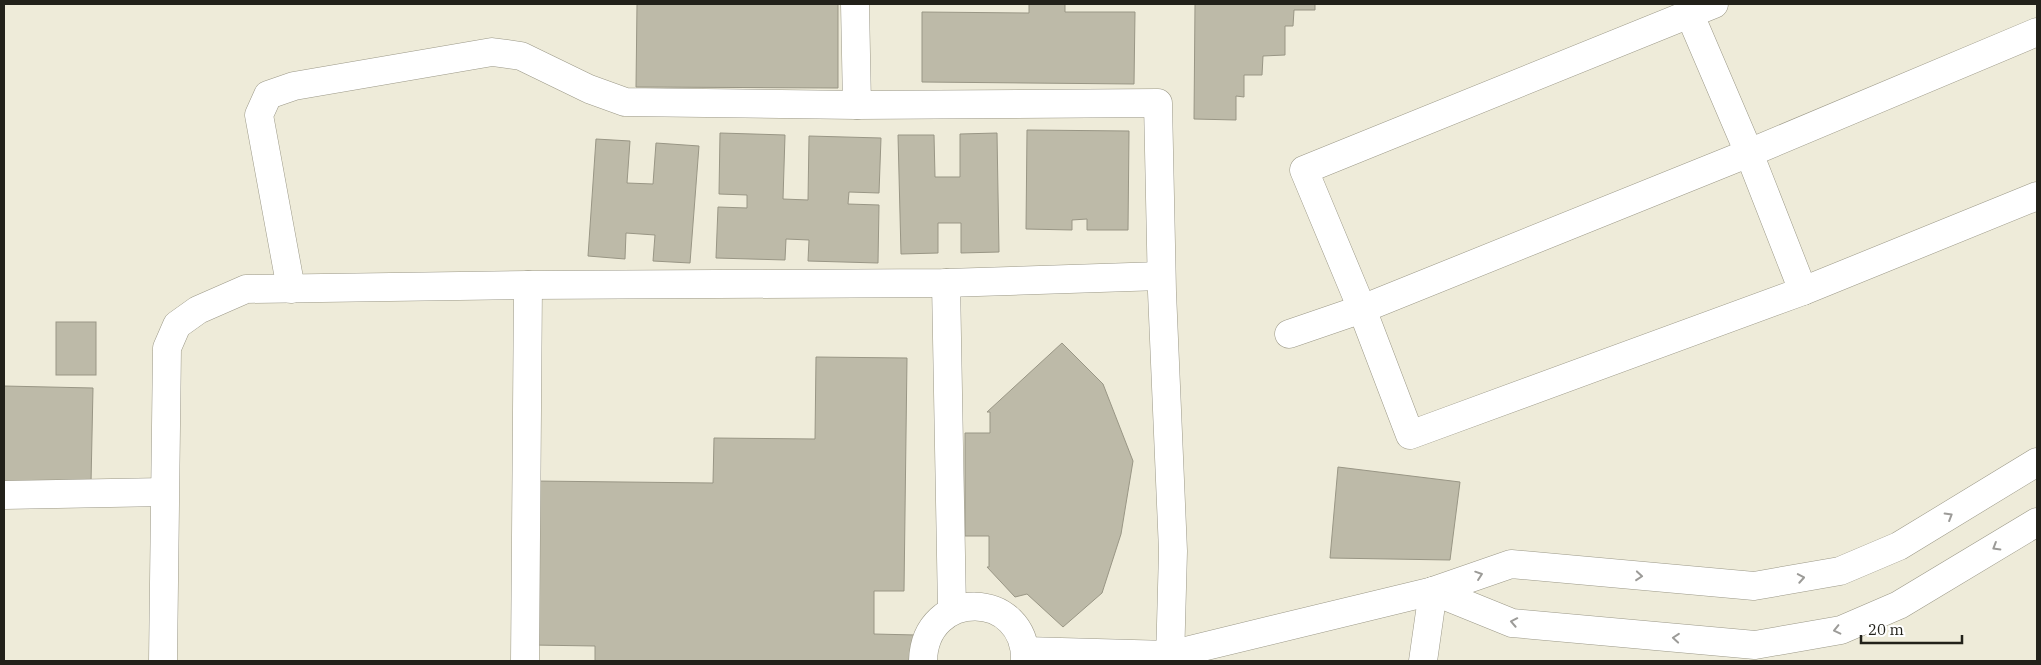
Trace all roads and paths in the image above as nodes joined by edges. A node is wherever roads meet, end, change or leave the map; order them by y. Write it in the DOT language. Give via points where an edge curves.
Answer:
graph roads {
  1 [pos="855,4"];
  2 [pos="1714,4"];
  3 [pos="1690,14"];
  4 [pos="2037,32"];
  5 [pos="856,105"];
  6 [pos="1749,153"];
  7 [pos="2037,196"];
  8 [pos="1161,276"];
  9 [pos="946,283"];
  10 [pos="528,285"];
  11 [pos="291,289"];
  12 [pos="1803,291"];
  13 [pos="1362,309"];
  14 [pos="1289,334"];
  15 [pos="2037,462"];
  16 [pos="164,492"];
  17 [pos="4,494"];
  18 [pos="2037,522"];
  19 [pos="1433,591"];
  20 [pos="952,610"];
  21 [pos="1025,656"];
  22 [pos="1170,658"];
  23 [pos="163,661"];
  24 [pos="525,661"];
  25 [pos="923,661"];
  26 [pos="1423,661"];
  1 -- 5 [label="street"];
  2 -- 3 [label="street"];
  3 -- 6 [label="street"];
  3 -- 13 [label="street" via="1304,170"];
  4 -- 6 [label="street"];
  5 -- 8 [label="street" via="1158,103"];
  5 -- 11 [label="street" via="625,102 521,56 492,52 294,86 268,95 259,115"];
  6 -- 12 [label="street"];
  6 -- 13 [label="street"];
  7 -- 12 [label="street"];
  8 -- 9 [label="street"];
  8 -- 22 [label="street" via="1173,551"];
  9 -- 10 [label="street"];
  9 -- 20 [label="street"];
  10 -- 11 [label="street"];
  10 -- 24 [label="street"];
  11 -- 16 [label="street" via="246,289 198,310 177,325 167,348"];
  12 -- 13 [label="street" via="1410,436"];
  13 -- 14 [label="street"];
  19 -- 15 [label="street, one-way" via="1511,564 1754,586 1840,571 1899,546"];
  16 -- 17 [label="street"];
  16 -- 23 [label="street"];
  18 -- 19 [label="street, one-way" via="1899,605 1841,630 1755,645 1512,623"];
  19 -- 22 [label="street"];
  19 -- 26 [label="street"];
  20 -- 21 [label="street" via="984,606 999,612 1012,622 1021,636"];
  20 -- 25 [label="street" via="929,632"];
  21 -- 22 [label="street"];
}
